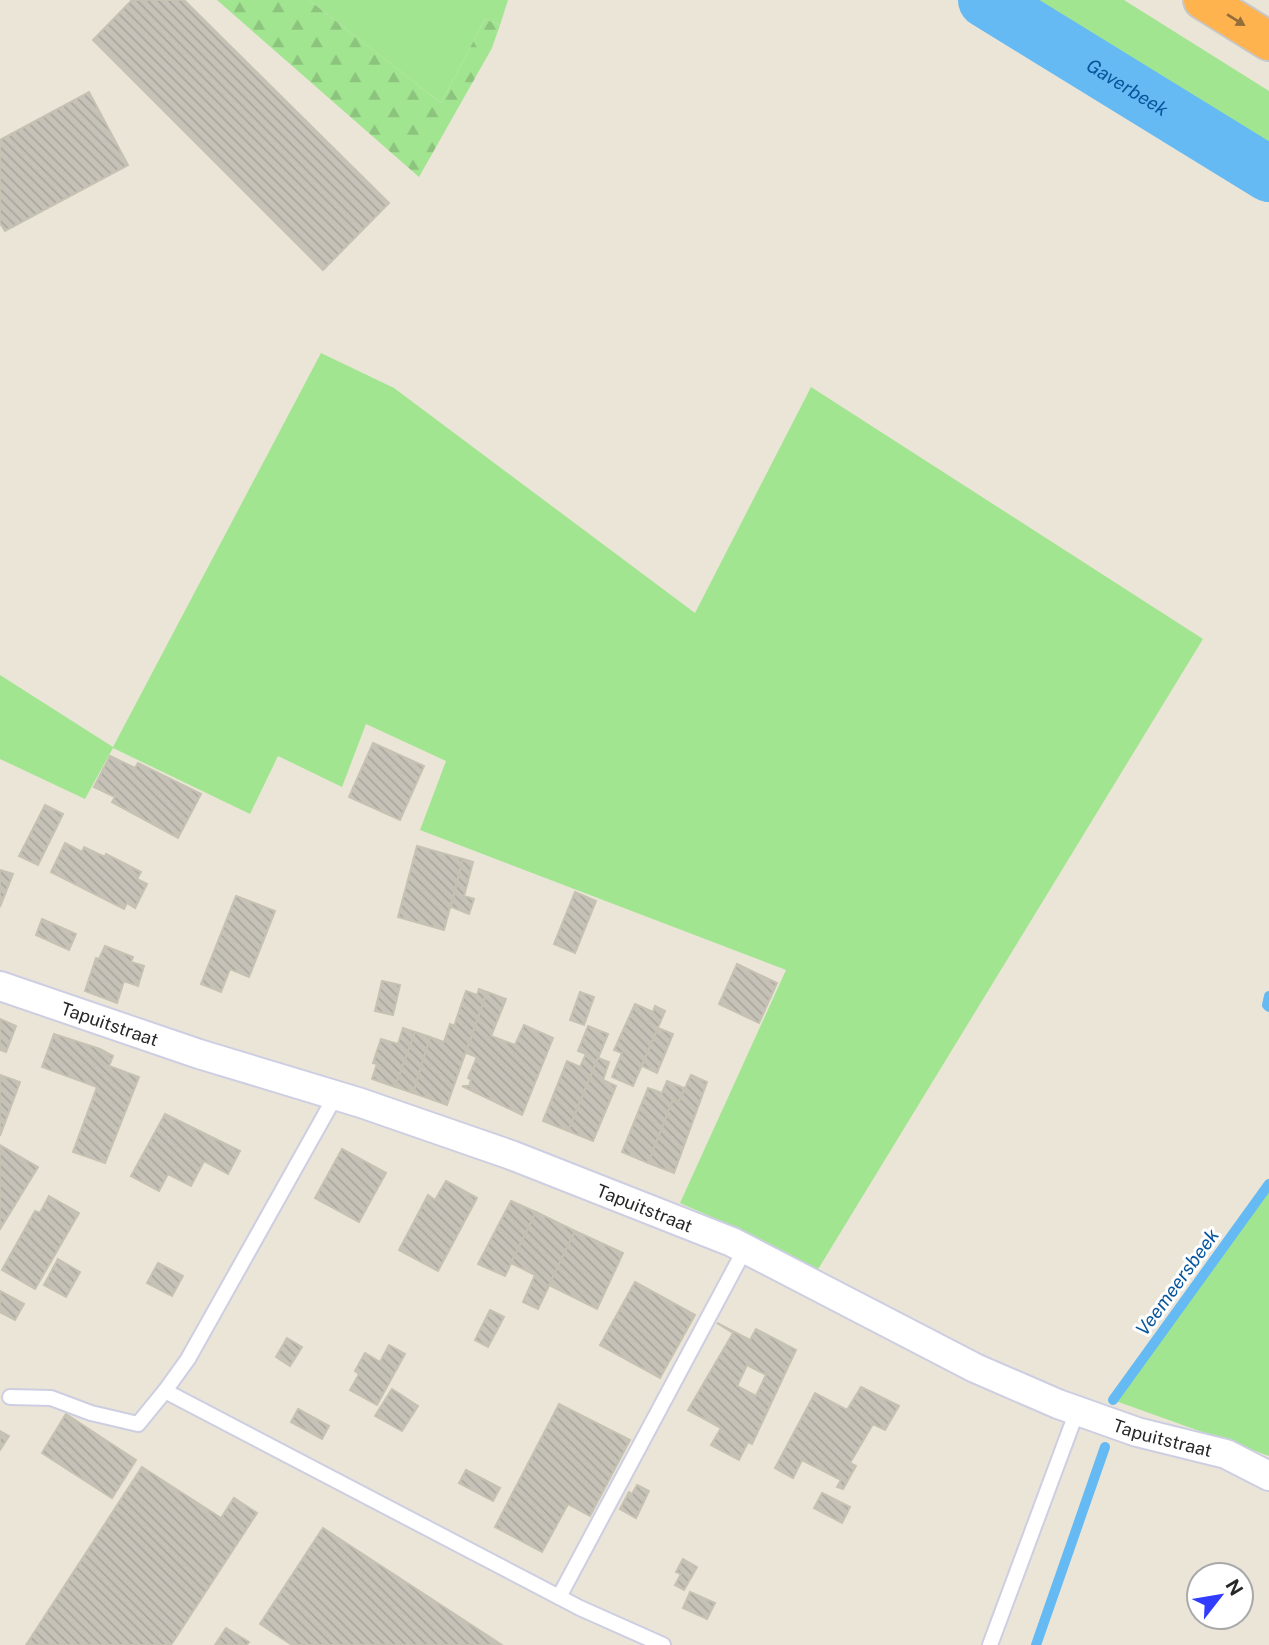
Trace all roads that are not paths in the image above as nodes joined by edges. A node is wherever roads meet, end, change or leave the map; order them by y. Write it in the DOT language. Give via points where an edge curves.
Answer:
graph roads {
  1 [pos="1203,0"];
  2 [pos="1269,41"];
  3 [pos="0,986"];
  4 [pos="336,1095"];
  5 [pos="745,1249"];
  6 [pos="165,1391"];
  7 [pos="10,1397"];
  8 [pos="1077,1411"];
  9 [pos="1269,1476"];
  10 [pos="559,1597"];
  11 [pos="663,1645"];
  12 [pos="990,1645"];
  1 -- 2 [label="highway, one-way"];
  3 -- 4 [label="street, Tapuitstraat"];
  4 -- 5 [label="street, Tapuitstraat" via="511,1155"];
  4 -- 6 [label="lane" via="188,1359"];
  5 -- 8 [label="street, Tapuitstraat" via="975,1368"];
  5 -- 10 [label="lane"];
  6 -- 7 [label="lane" via="138,1424 51,1398"];
  6 -- 10 [label="lane"];
  8 -- 9 [label="street, Tapuitstraat" via="1137,1432 1226,1454"];
  8 -- 12 [label="lane"];
  10 -- 11 [label="lane"];
}
